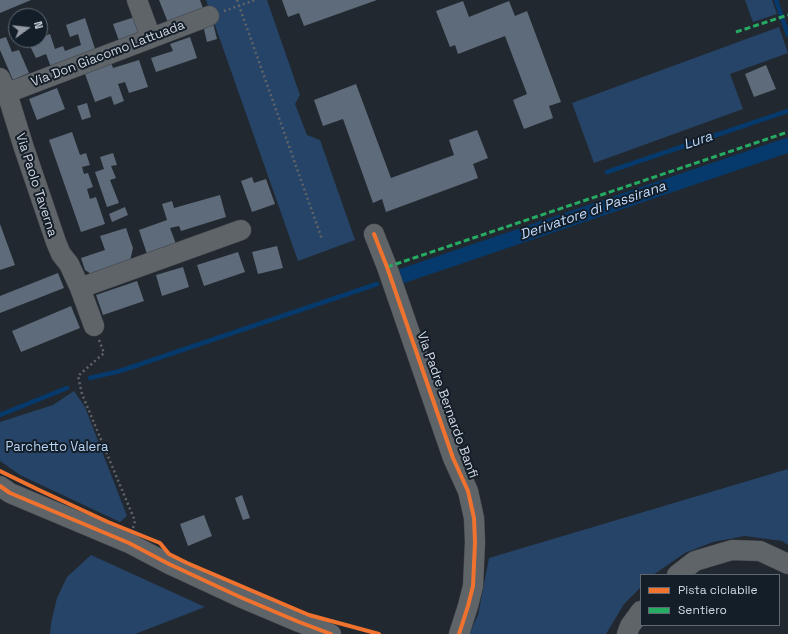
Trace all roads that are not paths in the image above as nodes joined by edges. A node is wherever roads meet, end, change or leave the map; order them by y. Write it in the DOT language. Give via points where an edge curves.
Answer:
graph roads {
  1 [pos="137,0"];
  2 [pos="208,16"];
  3 [pos="151,38"];
  4 [pos="4,85"];
  5 [pos="241,230"];
  6 [pos="374,234"];
  7 [pos="80,288"];
  8 [pos="94,326"];
  9 [pos="3,491"];
  10 [pos="788,564"];
  11 [pos="678,574"];
  12 [pos="640,612"];
  13 [pos="331,634"];
  14 [pos="459,634"];
  15 [pos="627,634"];
  1 -- 3 [label="street"];
  2 -- 3 [label="street, Via Don Giacomo Lattuada"];
  3 -- 4 [label="street, Via Don Giacomo Lattuada"];
  4 -- 7 [label="street, Via Paolo Taverna" via="56,242"];
  5 -- 7 [label="street"];
  6 -- 14 [label="street, Via Padre Bernardo Banfi" via="453,458 468,491 474,518 473,586"];
  7 -- 8 [label="street, Via Paolo Taverna"];
  9 -- 13 [label="street" via="129,543 240,597"];
  10 -- 11 [label="street" via="760,551 732,550 695,562"];
  12 -- 15 [label="street"];
}
